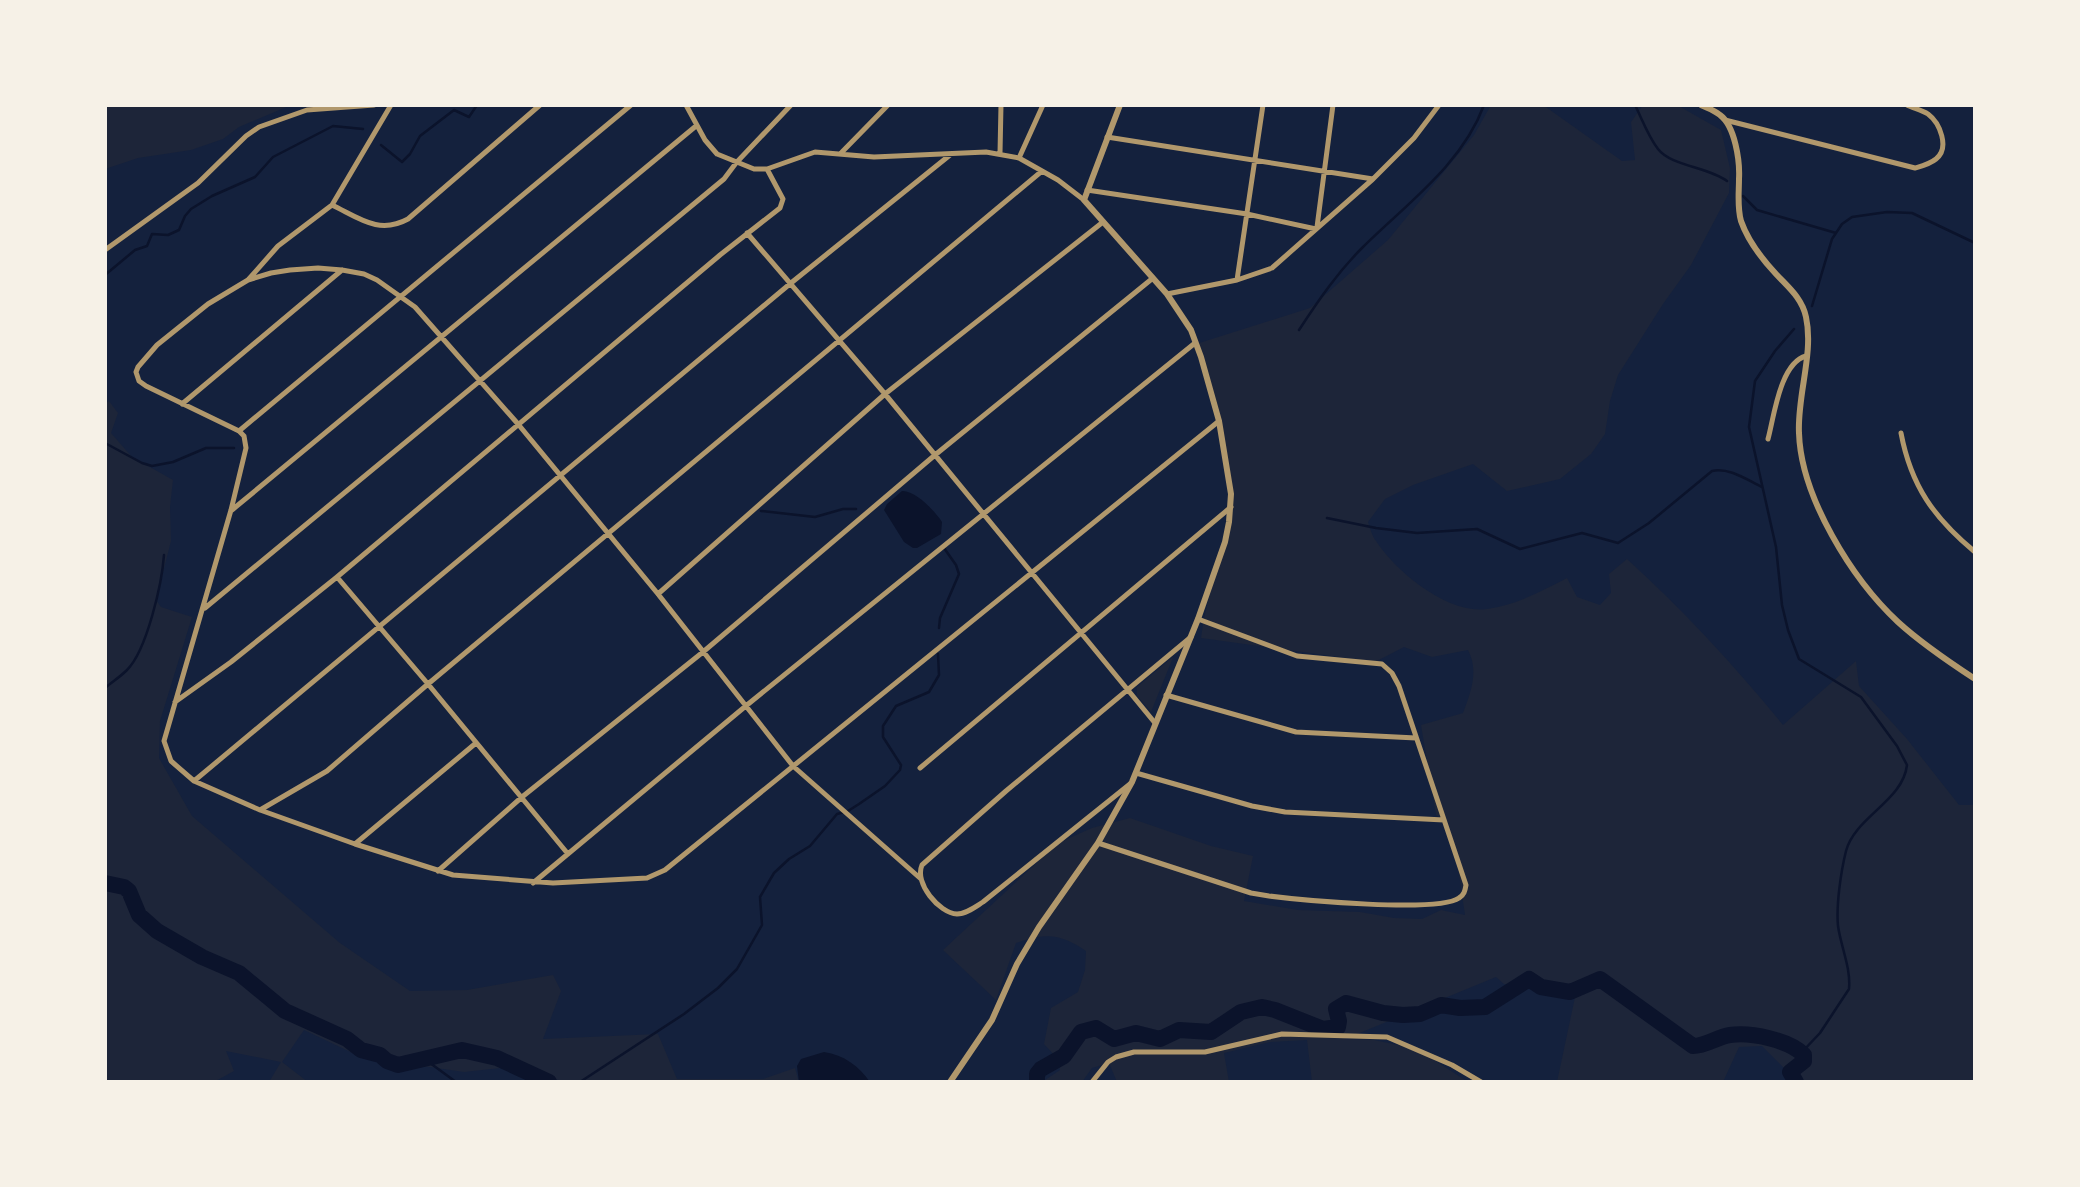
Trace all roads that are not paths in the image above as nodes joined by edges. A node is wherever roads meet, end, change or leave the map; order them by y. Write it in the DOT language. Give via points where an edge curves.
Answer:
graph roads {
  1 [pos="374,105"];
  2 [pos="391,105"];
  3 [pos="540,105"];
  4 [pos="631,105"];
  5 [pos="686,105"];
  6 [pos="791,105"];
  7 [pos="888,105"];
  8 [pos="1000,105"];
  9 [pos="1043,105"];
  10 [pos="1120,105"];
  11 [pos="1263,105"];
  12 [pos="1333,105"];
  13 [pos="1439,105"];
  14 [pos="1701,105"];
  15 [pos="1907,105"];
  16 [pos="1930,105"];
  17 [pos="1927,113"];
  18 [pos="1725,120"];
  19 [pos="696,126"];
  20 [pos="1107,137"];
  21 [pos="842,152"];
  22 [pos="1000,153"];
  23 [pos="950,155"];
  24 [pos="1019,158"];
  25 [pos="1256,159"];
  26 [pos="736,163"];
  27 [pos="767,169"];
  28 [pos="1326,170"];
  29 [pos="1042,171"];
  30 [pos="1373,179"];
  31 [pos="1087,190"];
  32 [pos="1083,200"];
  33 [pos="332,205"];
  34 [pos="1247,214"];
  35 [pos="1103,222"];
  36 [pos="1316,228"];
  37 [pos="747,233"];
  38 [pos="105,250"];
  39 [pos="342,270"];
  40 [pos="1153,278"];
  41 [pos="1237,279"];
  42 [pos="248,280"];
  43 [pos="791,283"];
  44 [pos="1167,294"];
  45 [pos="402,295"];
  46 [pos="443,337"];
  47 [pos="839,340"];
  48 [pos="1195,343"];
  49 [pos="1806,356"];
  50 [pos="482,380"];
  51 [pos="885,394"];
  52 [pos="182,404"];
  53 [pos="1219,421"];
  54 [pos="518,424"];
  55 [pos="239,431"];
  56 [pos="1901,433"];
  57 [pos="1768,439"];
  58 [pos="935,455"];
  59 [pos="560,477"];
  60 [pos="1231,507"];
  61 [pos="231,510"];
  62 [pos="984,515"];
  63 [pos="608,534"];
  64 [pos="1975,552"];
  65 [pos="1031,572"];
  66 [pos="337,577"];
  67 [pos="658,594"];
  68 [pos="203,609"];
  69 [pos="1198,619"];
  70 [pos="379,628"];
  71 [pos="1081,633"];
  72 [pos="1191,637"];
  73 [pos="703,652"];
  74 [pos="1975,679"];
  75 [pos="428,684"];
  76 [pos="1128,690"];
  77 [pos="1166,695"];
  78 [pos="175,702"];
  79 [pos="747,705"];
  80 [pos="1155,723"];
  81 [pos="1416,738"];
  82 [pos="476,743"];
  83 [pos="793,765"];
  84 [pos="920,768"];
  85 [pos="1136,773"];
  86 [pos="194,781"];
  87 [pos="1132,782"];
  88 [pos="522,797"];
  89 [pos="260,810"];
  90 [pos="1444,820"];
  91 [pos="1098,843"];
  92 [pos="355,844"];
  93 [pos="568,854"];
  94 [pos="438,871"];
  95 [pos="921,879"];
  96 [pos="533,883"];
  97 [pos="950,1082"];
  98 [pos="1092,1082"];
  99 [pos="1481,1082"];
  1 -- 38 [label="street" via="307,110 259,127 198,183"];
  2 -- 33 [label="street"];
  3 -- 33 [label="street" via="397,225 370,223"];
  4 -- 45 [label="street"];
  5 -- 19 [label="street"];
  6 -- 26 [label="street"];
  7 -- 21 [label="street"];
  8 -- 22 [label="street"];
  9 -- 24 [label="street"];
  10 -- 20 [label="street"];
  11 -- 25 [label="street"];
  12 -- 28 [label="street"];
  13 -- 30 [label="street"];
  14 -- 18 [label="street"];
  15 -- 17 [label="street"];
  16 -- 17 [label="street"];
  17 -- 18 [label="street" via="1942,138 1940,155 1915,168"];
  18 -- 49 [label="street" via="1738,157 1741,222 1753,246 1803,306 1808,328"];
  19 -- 26 [label="street" via="717,154"];
  19 -- 46 [label="street"];
  20 -- 25 [label="street"];
  20 -- 31 [label="street"];
  21 -- 23 [label="street" via="855,156"];
  21 -- 27 [label="street" via="803,155"];
  22 -- 23 [label="street"];
  22 -- 24 [label="street"];
  23 -- 43 [label="street"];
  24 -- 29 [label="street"];
  25 -- 28 [label="street"];
  25 -- 34 [label="street"];
  26 -- 27 [label="street"];
  26 -- 50 [label="street" via="724,178"];
  27 -- 37 [label="street" via="782,205"];
  28 -- 30 [label="street"];
  28 -- 36 [label="street"];
  29 -- 32 [label="street"];
  29 -- 47 [label="street"];
  30 -- 36 [label="street"];
  31 -- 32 [label="street"];
  31 -- 34 [label="street"];
  32 -- 35 [label="street"];
  33 -- 42 [label="street" via="278,246"];
  34 -- 36 [label="street"];
  34 -- 41 [label="street"];
  35 -- 40 [label="street"];
  35 -- 51 [label="street"];
  36 -- 41 [label="street" via="1272,268"];
  37 -- 43 [label="street"];
  37 -- 54 [label="street"];
  39 -- 42 [label="street" via="290,270"];
  39 -- 45 [label="street" via="364,274"];
  39 -- 52 [label="street"];
  40 -- 44 [label="street"];
  40 -- 58 [label="street"];
  41 -- 44 [label="street"];
  42 -- 52 [label="street" via="177,328 138,367 139,381"];
  43 -- 47 [label="street"];
  43 -- 59 [label="street"];
  44 -- 48 [label="street" via="1185,318"];
  45 -- 46 [label="street"];
  45 -- 55 [label="street"];
  46 -- 50 [label="street"];
  46 -- 61 [label="street"];
  47 -- 51 [label="street"];
  47 -- 63 [label="street"];
  48 -- 53 [label="street"];
  48 -- 62 [label="street"];
  49 -- 57 [label="street" via="1789,369"];
  49 -- 74 [label="street" via="1799,433 1815,501 1848,559 1892,615"];
  50 -- 54 [label="street"];
  50 -- 68 [label="street"];
  51 -- 58 [label="street"];
  51 -- 67 [label="street"];
  52 -- 55 [label="street"];
  53 -- 60 [label="street"];
  53 -- 65 [label="street"];
  54 -- 59 [label="street"];
  54 -- 66 [label="street"];
  55 -- 61 [label="street" via="246,448"];
  56 -- 64 [label="street" via="1922,495 1939,519"];
  58 -- 62 [label="street"];
  58 -- 73 [label="street"];
  59 -- 63 [label="street"];
  59 -- 70 [label="street"];
  60 -- 69 [label="street" via="1225,542"];
  60 -- 71 [label="street"];
  61 -- 68 [label="street"];
  62 -- 65 [label="street"];
  62 -- 79 [label="street"];
  63 -- 67 [label="street"];
  63 -- 75 [label="street"];
  65 -- 71 [label="street"];
  65 -- 83 [label="street"];
  66 -- 70 [label="street"];
  66 -- 78 [label="street"];
  67 -- 73 [label="street"];
  68 -- 78 [label="street"];
  69 -- 72 [label="street"];
  69 -- 81 [label="street" via="1297,656 1382,664 1399,686"];
  70 -- 75 [label="street"];
  70 -- 86 [label="street"];
  71 -- 76 [label="street"];
  71 -- 84 [label="street"];
  72 -- 76 [label="street"];
  72 -- 77 [label="street"];
  73 -- 79 [label="street"];
  73 -- 88 [label="street"];
  75 -- 82 [label="street"];
  75 -- 89 [label="street" via="327,771"];
  76 -- 80 [label="street"];
  76 -- 95 [label="street" via="922,865"];
  77 -- 80 [label="street"];
  77 -- 81 [label="street" via="1296,732"];
  78 -- 86 [label="street" via="165,748 175,766"];
  79 -- 83 [label="street"];
  79 -- 93 [label="street"];
  80 -- 85 [label="street"];
  81 -- 90 [label="street"];
  82 -- 88 [label="street"];
  82 -- 92 [label="street"];
  83 -- 95 [label="street"];
  83 -- 96 [label="street" via="664,870 647,878"];
  85 -- 87 [label="street"];
  85 -- 90 [label="street" via="1285,813"];
  86 -- 89 [label="street"];
  87 -- 91 [label="street"];
  87 -- 95 [label="street" via="964,913 954,914 938,904"];
  88 -- 93 [label="street"];
  88 -- 94 [label="street"];
  89 -- 92 [label="street"];
  90 -- 91 [label="street" via="1466,885 1456,900 1424,905 1251,893"];
  91 -- 97 [label="street" via="1039,927 992,1020"];
  92 -- 94 [label="street"];
  93 -- 96 [label="street"];
  94 -- 96 [label="street"];
  98 -- 99 [label="street" via="1108,1062 1134,1052 1205,1052 1282,1034 1387,1037"];
}
